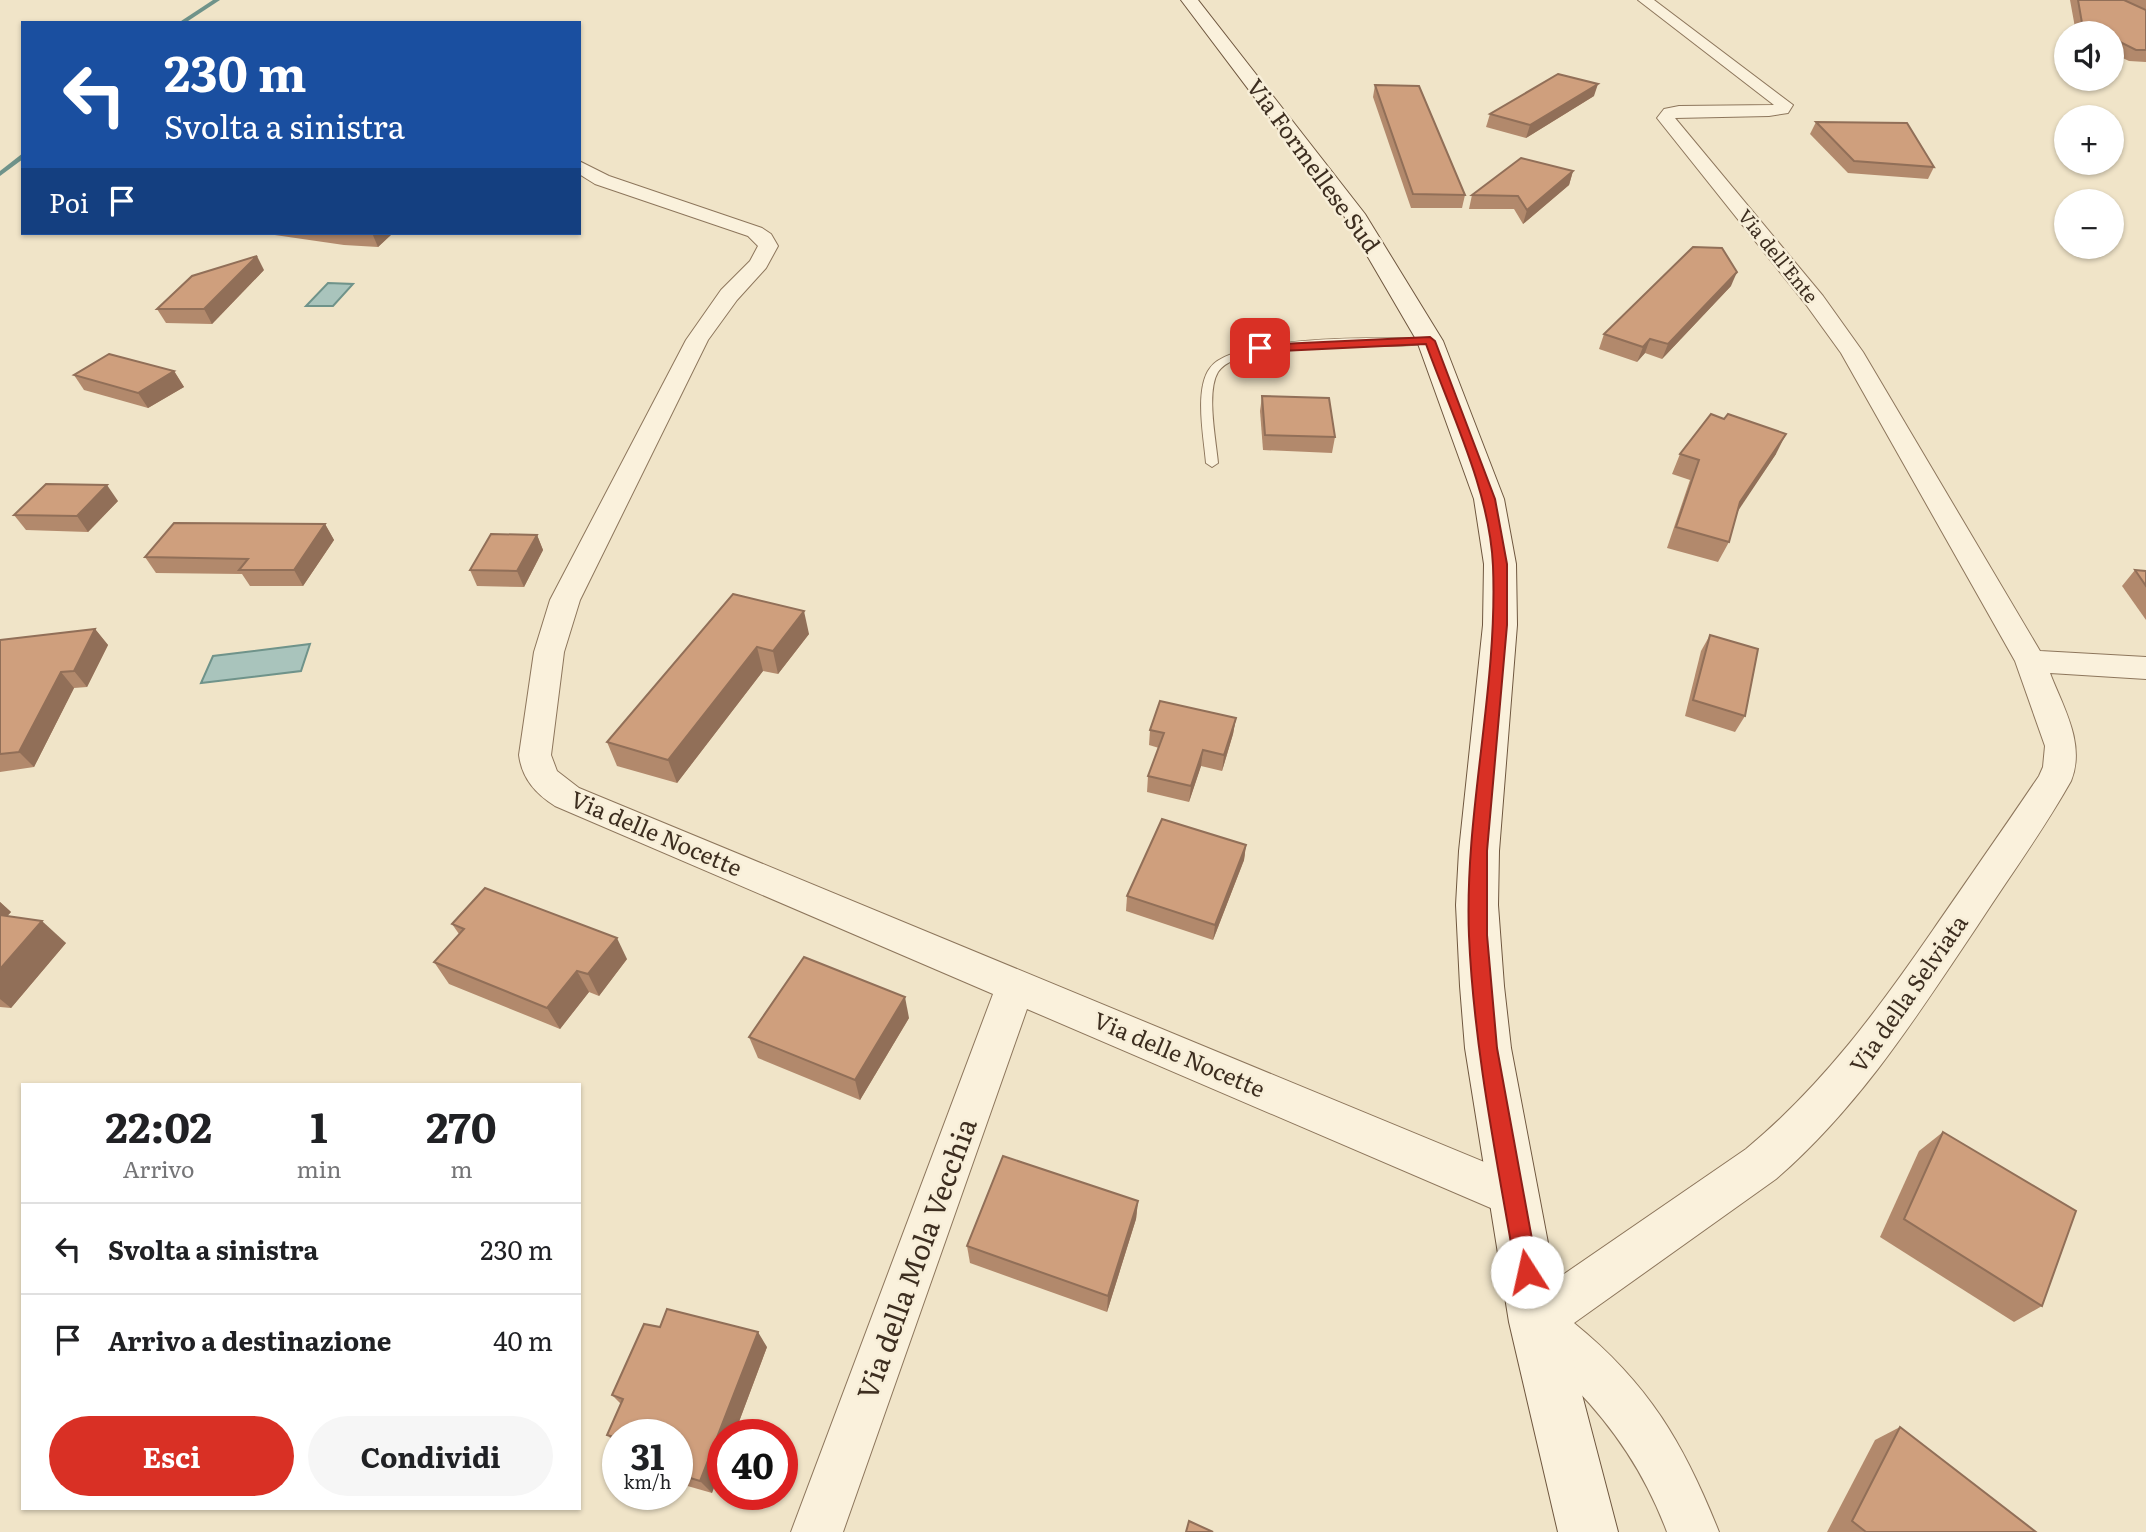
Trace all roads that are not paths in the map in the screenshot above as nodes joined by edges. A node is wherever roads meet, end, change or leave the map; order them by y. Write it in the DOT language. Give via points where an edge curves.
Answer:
graph roads {
  1 [pos="1189,0"];
  2 [pos="1645,0"];
  3 [pos="581,167"];
  4 [pos="1430,341"];
  5 [pos="1212,463"];
  6 [pos="2030,661"];
  7 [pos="2146,668"];
  8 [pos="1016,986"];
  9 [pos="1514,1196"];
  10 [pos="1536,1322"];
  11 [pos="817,1532"];
  12 [pos="1588,1532"];
  13 [pos="1693,1532"];
  1 -- 4 [label="street, Via Formellese Sud" via="1353,214"];
  2 -- 6 [label="street, Via dell'Ente" via="1786,105 1769,111 1679,111 1666,118 1852,352"];
  3 -- 8 [label="street, Via delle Nocette" via="603,180 755,232 768,246 759,264 729,295 697,340 565,600 549,652 537,734 535,755 541,776 567,797"];
  4 -- 5 [label="lane" via="1260,348 1222,359 1213,370 1208,396"];
  4 -- 9 [label="street, Via Formellese Sud" via="1489,499 1500,564 1500,625 1479,851 1478,915 1488,1048"];
  6 -- 7 [label="street"];
  6 -- 10 [label="street, Via della Selviata" via="2060,737 2058,774 1878,1043 1792,1140"];
  8 -- 9 [label="street, Via delle Nocette"];
  8 -- 11 [label="street, Via della Mola Vecchia"];
  9 -- 10 [label="street, Via Formellese Sud"];
  10 -- 12 [label="street, Via Formellese Sud"];
  10 -- 13 [label="street" via="1578,1356 1630,1411 1658,1452"];
}
